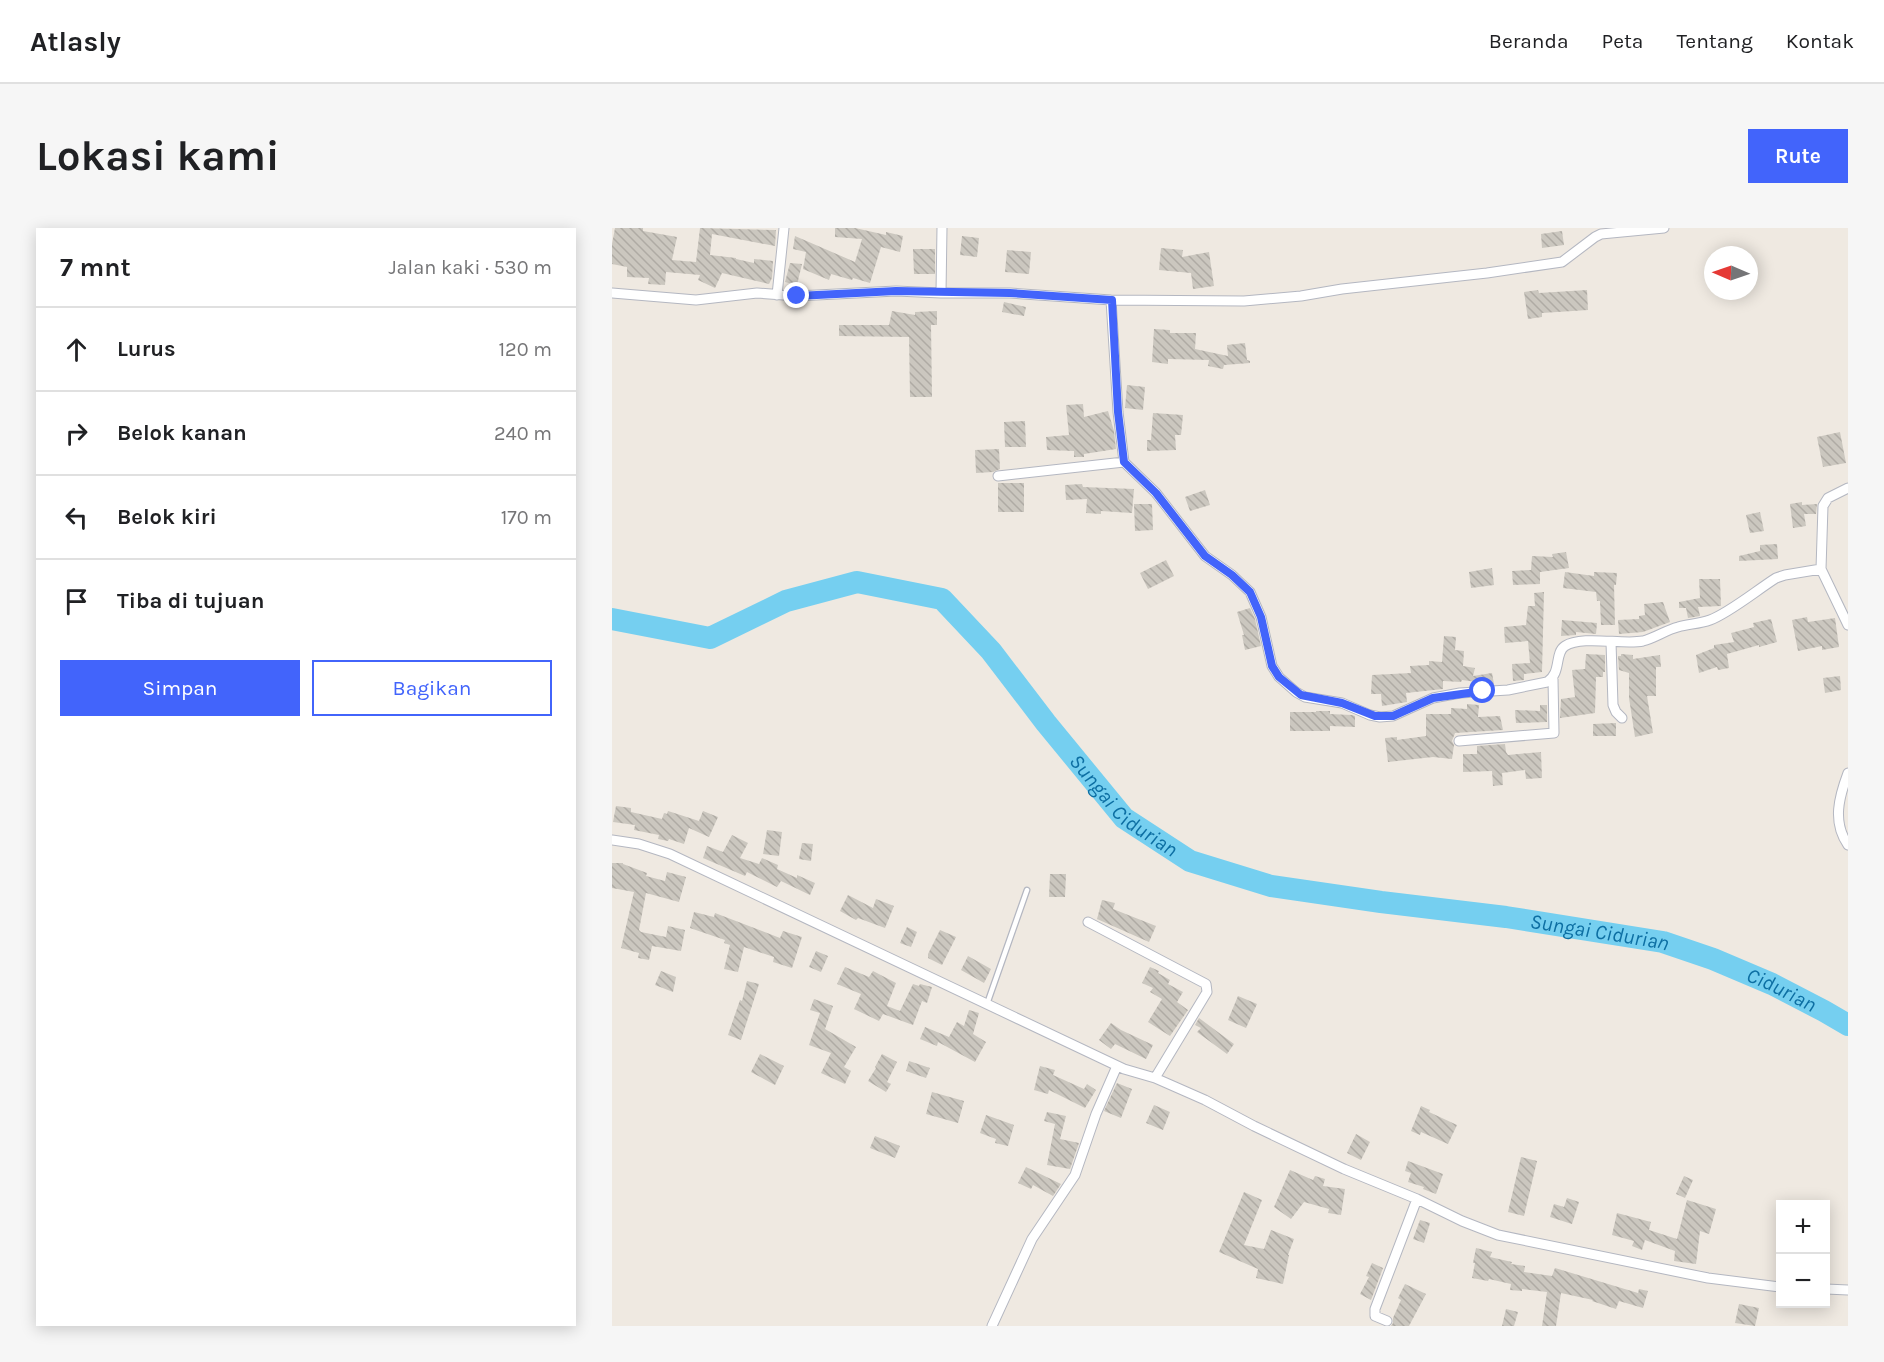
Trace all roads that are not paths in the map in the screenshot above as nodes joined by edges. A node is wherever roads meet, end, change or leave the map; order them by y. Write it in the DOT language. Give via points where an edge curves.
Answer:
graph roads {
  1 [pos="784,228"];
  2 [pos="942,228"];
  3 [pos="1664,228"];
  4 [pos="612,293"];
  5 [pos="941,293"];
  6 [pos="777,295"];
  7 [pos="1112,300"];
  8 [pos="1124,462"];
  9 [pos="998,476"];
  10 [pos="1848,488"];
  11 [pos="1821,569"];
  12 [pos="1848,625"];
  13 [pos="1611,642"];
  14 [pos="1552,678"];
  15 [pos="1622,718"];
  16 [pos="1459,741"];
  17 [pos="1848,773"];
  18 [pos="612,840"];
  19 [pos="1848,845"];
  20 [pos="1027,890"];
  21 [pos="1088,922"];
  22 [pos="987,1004"];
  23 [pos="1117,1066"];
  24 [pos="1155,1078"];
  25 [pos="1417,1199"];
  26 [pos="1776,1286"];
  27 [pos="1830,1289"];
  28 [pos="1848,1290"];
  29 [pos="1387,1321"];
  30 [pos="992,1326"];
  1 -- 6 [label="street"];
  2 -- 5 [label="street"];
  3 -- 7 [label="street" via="1601,234 1562,262 1487,273 1244,301"];
  4 -- 6 [label="street" via="696,300 757,293"];
  5 -- 6 [label="street"];
  5 -- 7 [label="street"];
  7 -- 8 [label="street"];
  8 -- 9 [label="street"];
  8 -- 14 [label="street" via="1156,493 1205,556 1250,592 1261,617 1272,666 1301,695 1342,703 1375,716 1393,716 1433,698 1508,690"];
  10 -- 11 [label="street" via="1828,498 1823,506"];
  11 -- 12 [label="street"];
  11 -- 13 [label="street" via="1776,578 1711,620 1677,627 1645,640"];
  13 -- 14 [label="street" via="1579,642 1563,647"];
  13 -- 15 [label="street" via="1613,705"];
  14 -- 16 [label="street" via="1554,733"];
  17 -- 19 [label="street" via="1838,812"];
  18 -- 22 [label="street" via="670,854"];
  20 -- 22 [label="lane"];
  21 -- 24 [label="street" via="1208,988"];
  22 -- 23 [label="street"];
  23 -- 24 [label="street"];
  23 -- 30 [label="street" via="1075,1175 1032,1239"];
  24 -- 25 [label="street" via="1344,1169"];
  25 -- 26 [label="street" via="1498,1235 1708,1278"];
  25 -- 29 [label="street" via="1375,1309 1375,1316"];
  27 -- 28 [label="street"];
}
